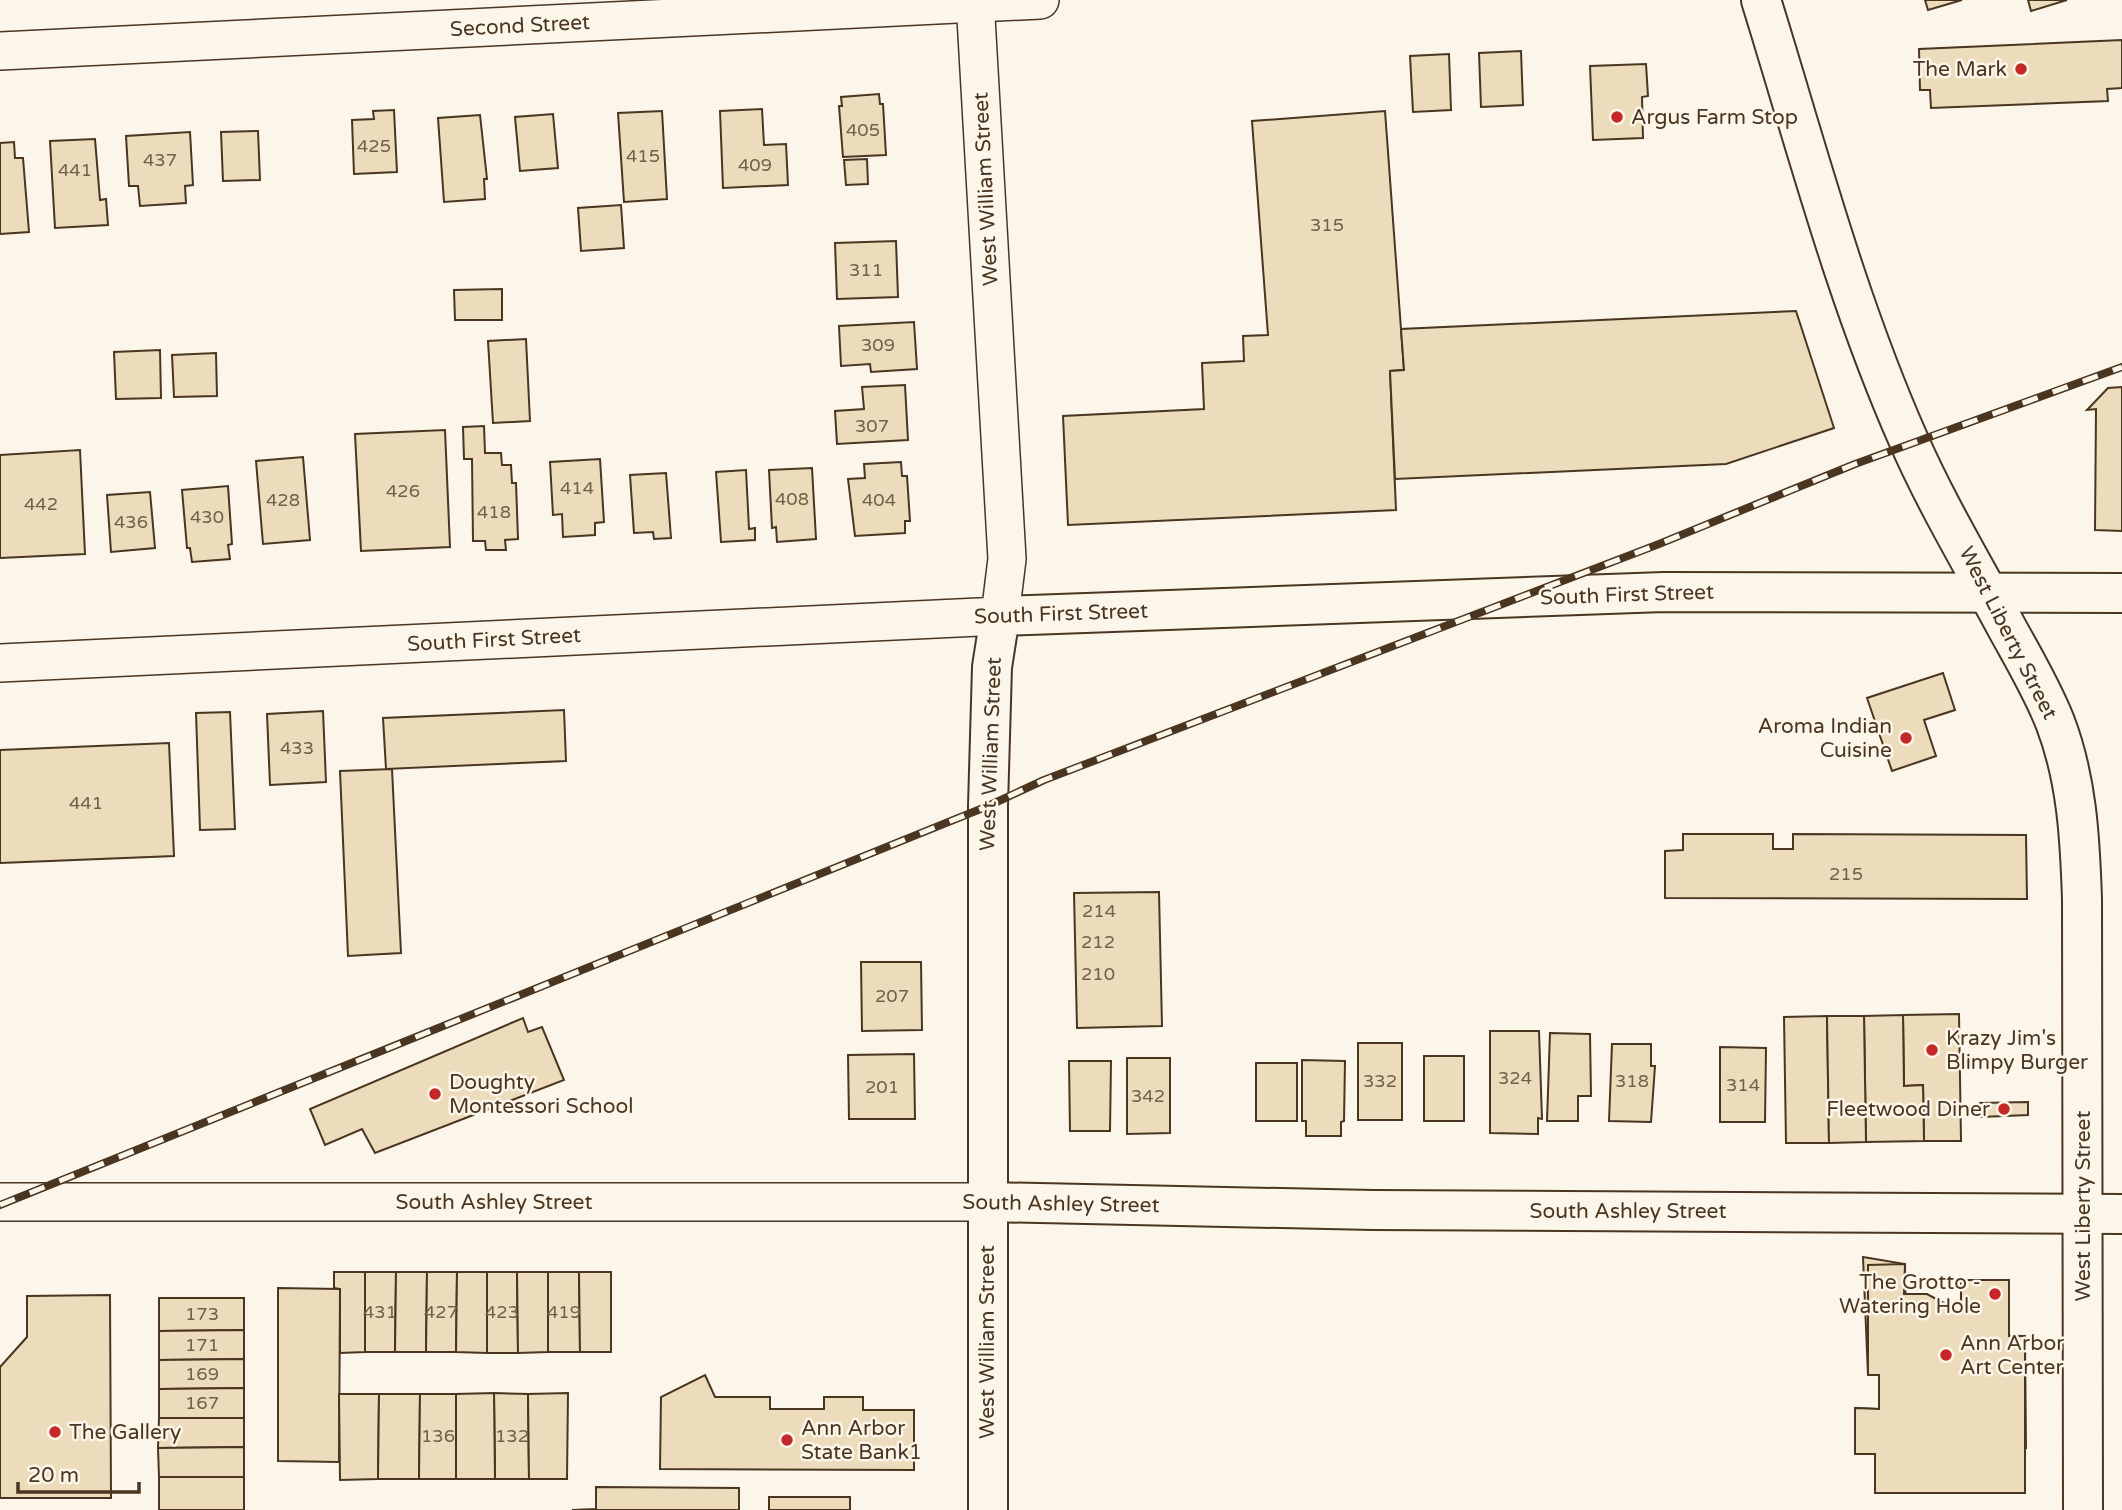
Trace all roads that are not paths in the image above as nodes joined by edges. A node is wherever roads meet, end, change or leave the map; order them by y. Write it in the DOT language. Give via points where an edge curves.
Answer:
graph roads {
  1 [pos="1040,0"];
  2 [pos="1761,0"];
  3 [pos="975,2"];
  4 [pos="0,51"];
  5 [pos="1989,591"];
  6 [pos="2122,593"];
  7 [pos="1000,616"];
  8 [pos="0,663"];
  9 [pos="0,1202"];
  10 [pos="988,1202"];
  11 [pos="2083,1214"];
  12 [pos="2122,1214"];
  13 [pos="988,1510"];
  14 [pos="2083,1510"];
  1 -- 3 [label="street, Second Street"];
  2 -- 5 [label="street, West Liberty Street" via="1860,319 1910,444"];
  3 -- 4 [label="street, Second Street"];
  3 -- 7 [label="street, West William Street" via="1007,559"];
  5 -- 6 [label="street, South First Street"];
  5 -- 7 [label="street, South First Street" via="1664,592"];
  5 -- 11 [label="street, West Liberty Street" via="2055,723 2080,826"];
  7 -- 8 [label="street, South First Street"];
  7 -- 10 [label="street, West William Street" via="992,667 988,806"];
  9 -- 10 [label="street, South Ashley Street"];
  10 -- 11 [label="street, South Ashley Street" via="1387,1210"];
  10 -- 13 [label="street, West William Street"];
  11 -- 12 [label="street, South Ashley Street"];
  11 -- 14 [label="street, West Liberty Street"];
}
